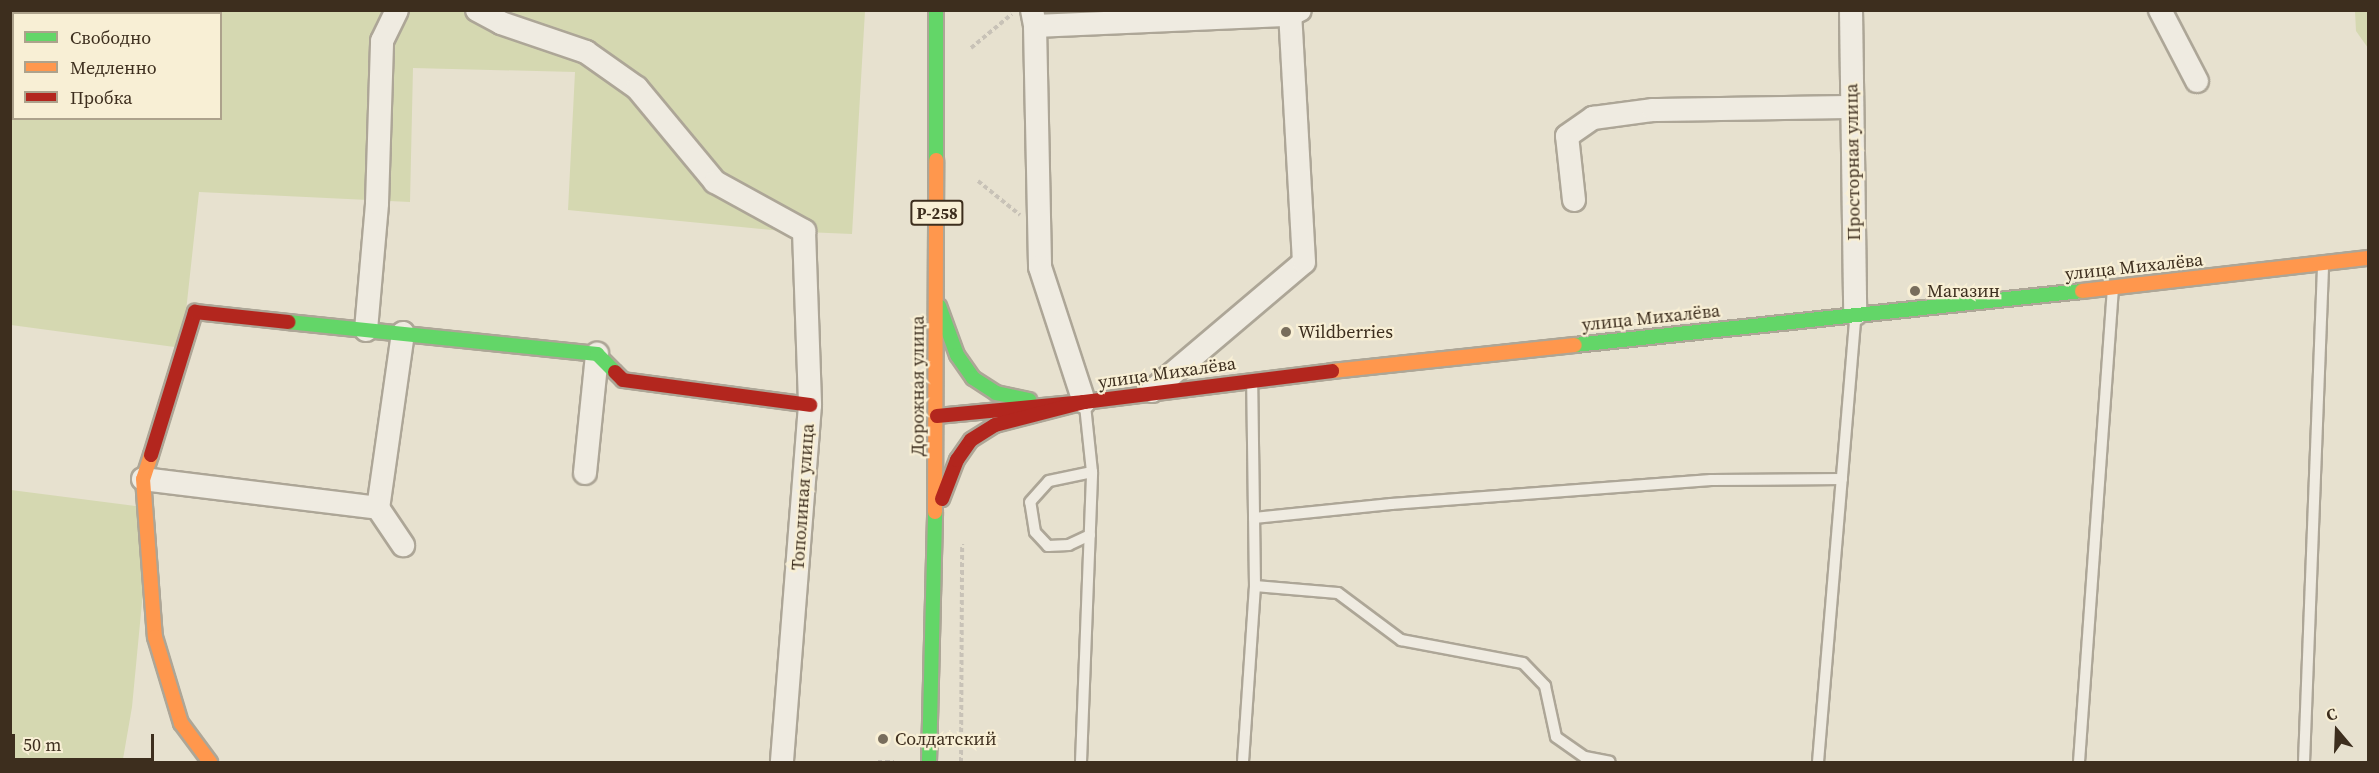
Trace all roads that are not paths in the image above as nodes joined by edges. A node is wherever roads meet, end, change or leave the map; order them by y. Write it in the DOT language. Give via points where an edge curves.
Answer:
graph roads {
  1 [pos="397,10"];
  2 [pos="477,10"];
  3 [pos="936,10"];
  4 [pos="1851,10"];
  5 [pos="2160,10"];
  6 [pos="1294,12"];
  7 [pos="1033,18"];
  8 [pos="2197,81"];
  9 [pos="1852,107"];
  10 [pos="1574,200"];
  11 [pos="2368,258"];
  12 [pos="2323,265"];
  13 [pos="2113,287"];
  14 [pos="937,298"];
  15 [pos="1855,314"];
  16 [pos="366,330"];
  17 [pos="403,333"];
  18 [pos="597,354"];
  19 [pos="1252,379"];
  20 [pos="1152,391"];
  21 [pos="1084,402"];
  22 [pos="810,405"];
  23 [pos="937,416"];
  24 [pos="1092,472"];
  25 [pos="585,473"];
  26 [pos="143,478"];
  27 [pos="1842,478"];
  28 [pos="378,508"];
  29 [pos="1254,518"];
  30 [pos="935,527"];
  31 [pos="1090,535"];
  32 [pos="404,545"];
  33 [pos="1255,586"];
  34 [pos="210,762"];
  35 [pos="782,762"];
  36 [pos="929,762"];
  37 [pos="1081,762"];
  38 [pos="1243,762"];
  39 [pos="1610,762"];
  40 [pos="1818,762"];
  41 [pos="2079,762"];
  42 [pos="2304,762"];
  1 -- 16 [label="street" via="382,41 377,203"];
  2 -- 22 [label="street, Тополиная улица" via="501,23 586,52 637,88 716,182 804,231"];
  3 -- 14 [label="main road, Дорожная улица / Р-258"];
  4 -- 9 [label="street, Просторная улица"];
  5 -- 8 [label="street"];
  6 -- 7 [label="street"];
  6 -- 20 [label="street" via="1304,262"];
  7 -- 21 [label="street" via="1040,267"];
  9 -- 10 [label="street" via="1653,110 1593,118 1567,136"];
  9 -- 15 [label="street, Просторная улица"];
  11 -- 12 [label="main road, улица Михалёва"];
  12 -- 13 [label="main road, улица Михалёва"];
  12 -- 42 [label="lane"];
  13 -- 15 [label="main road, улица Михалёва"];
  13 -- 41 [label="lane"];
  14 -- 21 [label="main road" via="957,355 973,378 996,393 1023,399"];
  14 -- 23 [label="main road, Дорожная улица / Р-258"];
  15 -- 19 [label="main road, улица Михалёва"];
  15 -- 27 [label="lane"];
  16 -- 17 [label="main road"];
  16 -- 26 [label="main road" via="195,312"];
  17 -- 18 [label="main road"];
  17 -- 28 [label="street"];
  18 -- 22 [label="main road" via="623,380"];
  18 -- 25 [label="street"];
  19 -- 20 [label="main road, улица Михалёва"];
  19 -- 29 [label="lane"];
  20 -- 21 [label="main road, улица Михалёва"];
  21 -- 23 [label="main road, улица Михалёва"];
  21 -- 24 [label="lane"];
  21 -- 30 [label="main road" via="994,425 971,440 945,487"];
  22 -- 35 [label="street, Тополиная улица"];
  23 -- 30 [label="main road, Дорожная улица / Р-258"];
  24 -- 31 [label="lane"];
  24 -- 31 [label="lane" via="1049,482 1030,502 1035,532 1048,546 1069,545"];
  26 -- 28 [label="street"];
  26 -- 34 [label="main road" via="155,637 181,723"];
  27 -- 29 [label="lane" via="1711,480"];
  27 -- 40 [label="lane"];
  28 -- 32 [label="street"];
  29 -- 33 [label="lane"];
  30 -- 36 [label="main road, Дорожная улица / Р-258"];
  31 -- 37 [label="lane"];
  33 -- 38 [label="lane"];
  33 -- 39 [label="lane" via="1338,593 1401,640 1523,663 1545,686 1556,737 1585,757"];
}
